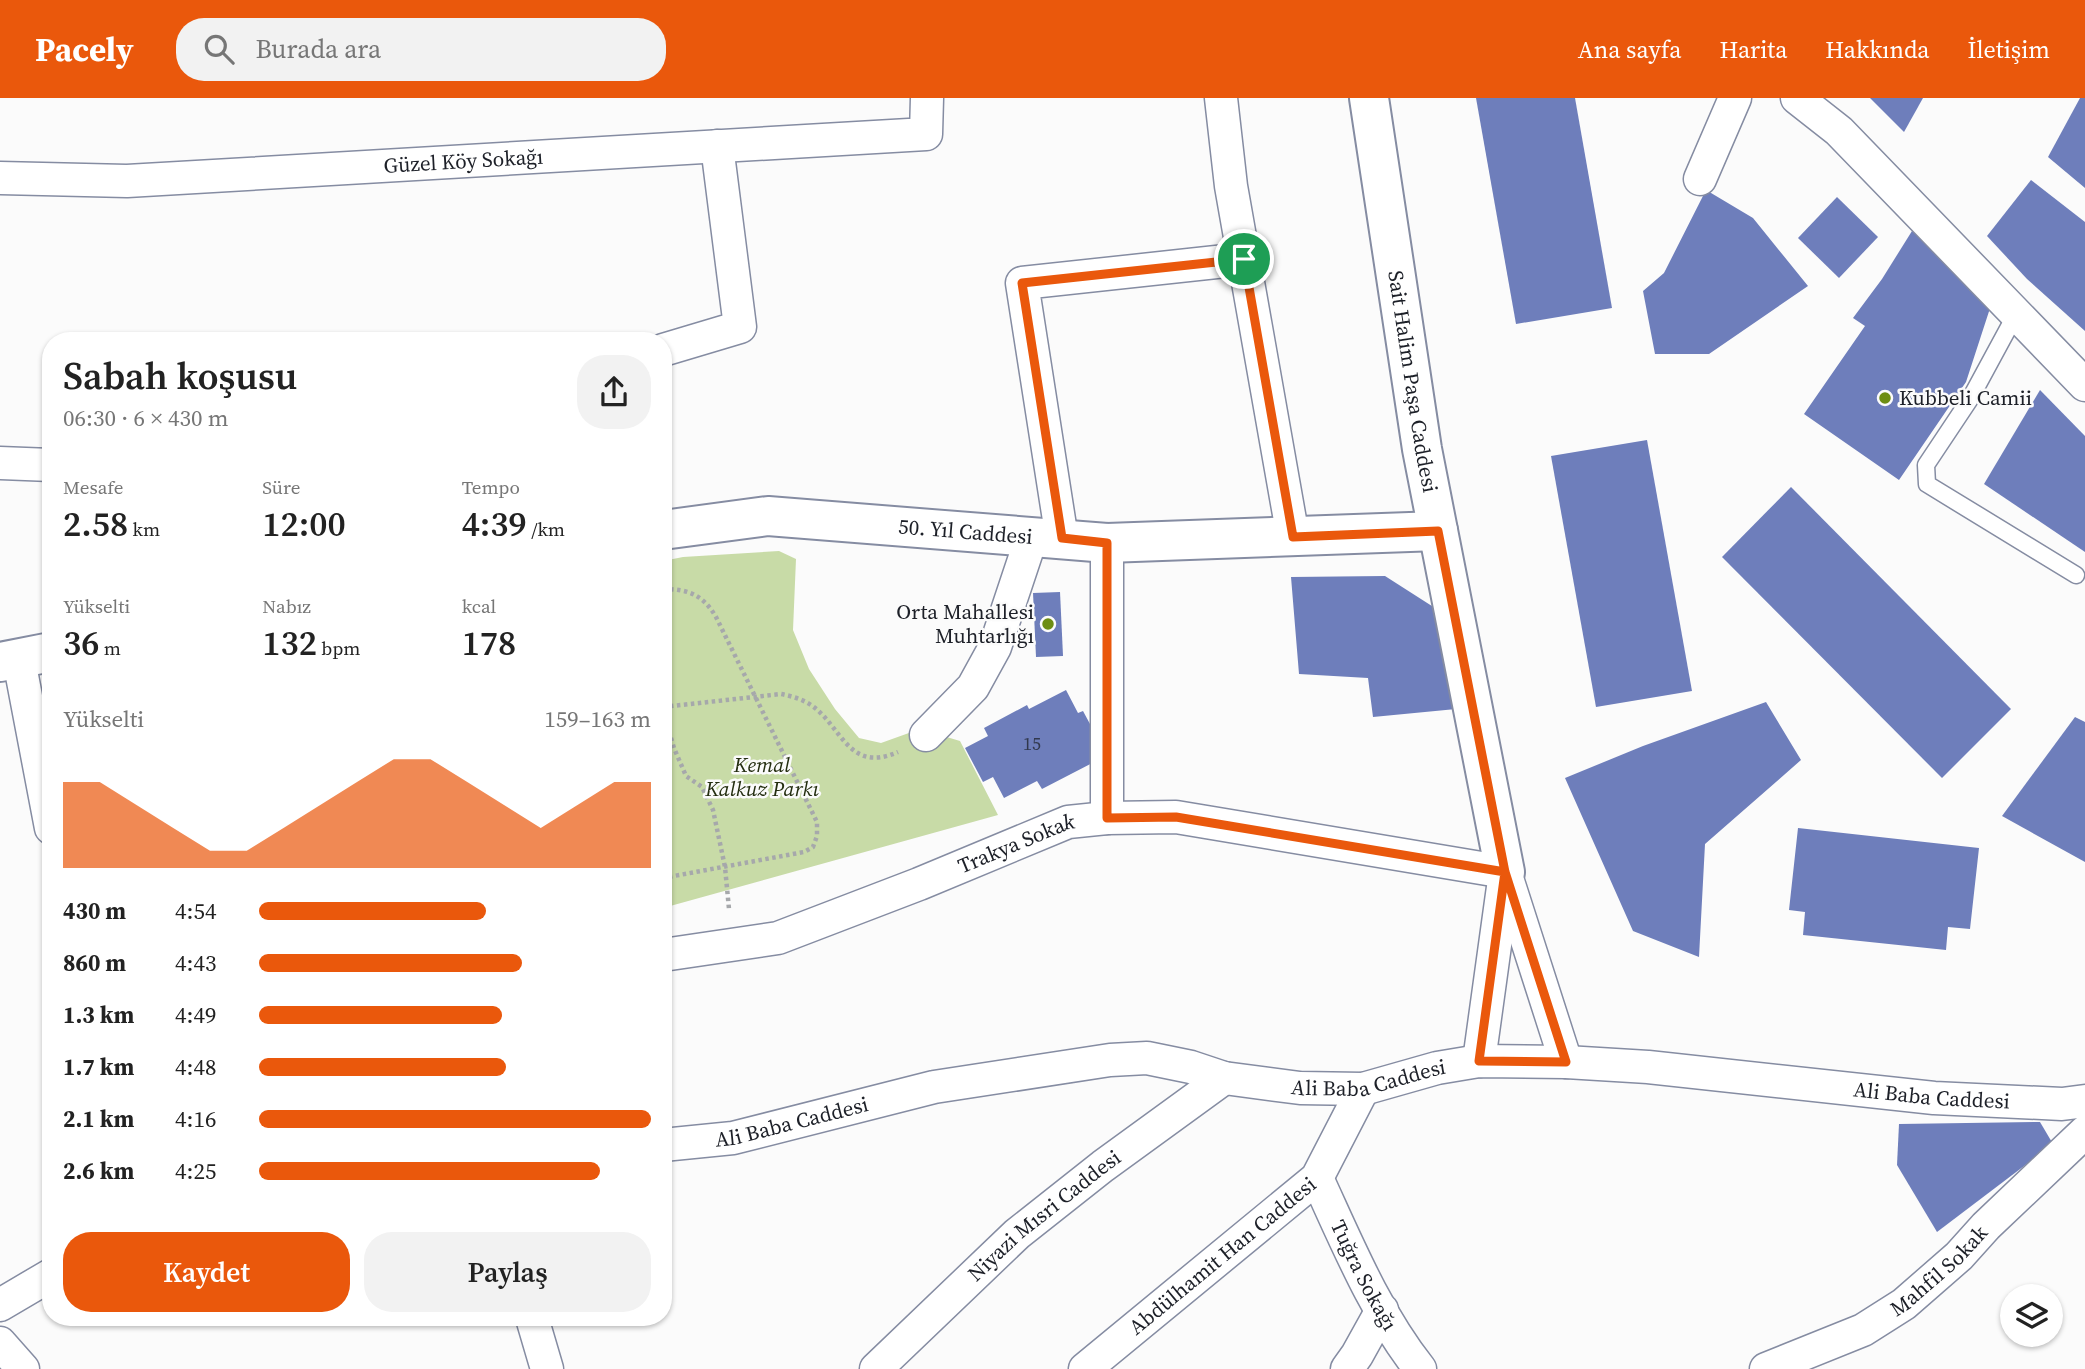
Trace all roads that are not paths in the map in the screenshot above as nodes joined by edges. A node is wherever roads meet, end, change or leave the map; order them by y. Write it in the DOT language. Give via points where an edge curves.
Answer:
graph roads {
  1 [pos="927,98"];
  2 [pos="1221,98"];
  3 [pos="1369,98"];
  4 [pos="1735,98"];
  5 [pos="1797,98"];
  6 [pos="717,146"];
  7 [pos="0,178"];
  8 [pos="1700,179"];
  9 [pos="1244,259"];
  10 [pos="2017,314"];
  11 [pos="672,348"];
  12 [pos="2085,385"];
  13 [pos="0,463"];
  14 [pos="42,465"];
  15 [pos="672,529"];
  16 [pos="1438,531"];
  17 [pos="1047,537"];
  18 [pos="1293,537"];
  19 [pos="1107,543"];
  20 [pos="2076,575"];
  21 [pos="23,658"];
  22 [pos="926,735"];
  23 [pos="42,773"];
  24 [pos="1107,818"];
  25 [pos="1505,872"];
  26 [pos="672,954"];
  27 [pos="1479,1061"];
  28 [pos="1566,1062"];
  29 [pos="1224,1078"];
  30 [pos="1363,1089"];
  31 [pos="2085,1101"];
  32 [pos="2085,1132"];
  33 [pos="672,1144"];
  34 [pos="1317,1178"];
  35 [pos="42,1280"];
  36 [pos="0,1305"];
  37 [pos="1382,1310"];
  38 [pos="534,1326"];
  39 [pos="0,1343"];
  40 [pos="23,1369"];
  41 [pos="547,1369"];
  42 [pos="876,1369"];
  43 [pos="1085,1369"];
  44 [pos="1347,1369"];
  45 [pos="1420,1369"];
  46 [pos="1766,1369"];
  1 -- 6 [label="street, Güzel Köy Sokağı" via="926,134"];
  2 -- 9 [label="street"];
  3 -- 16 [label="street, Sait Halim Paşa Caddesi"];
  4 -- 8 [label="street"];
  5 -- 10 [label="street" via="1839,131"];
  6 -- 7 [label="street, Güzel Köy Sokağı" via="127,181"];
  6 -- 11 [label="street" via="740,327"];
  9 -- 17 [label="street" via="1022,283"];
  9 -- 18 [label="street"];
  10 -- 12 [label="street"];
  10 -- 20 [label="lane" via="1970,399 1926,465 1927,484"];
  13 -- 14 [label="street"];
  15 -- 17 [label="street, 50. Yıl Caddesi" via="768,516"];
  16 -- 18 [label="street, 50. Yıl Caddesi"];
  16 -- 25 [label="street, Sait Halim Paşa Caddesi"];
  17 -- 19 [label="street, 50. Yıl Caddesi"];
  17 -- 22 [label="street" via="972,687"];
  18 -- 19 [label="street, 50. Yıl Caddesi"];
  19 -- 24 [label="street"];
  21 -- 23 [label="street"];
  24 -- 25 [label="street, Trakya Sokak" via="1176,817"];
  24 -- 26 [label="street, Trakya Sokak" via="1068,822 778,938"];
  25 -- 27 [label="street"];
  25 -- 28 [label="street"];
  27 -- 28 [label="street, Ali Baba Caddesi"];
  27 -- 30 [label="street, Ali Baba Caddesi"];
  28 -- 31 [label="street, Ali Baba Caddesi" via="1934,1098"];
  29 -- 30 [label="street, Ali Baba Caddesi" via="1300,1088"];
  29 -- 33 [label="street, Ali Baba Caddesi" via="1147,1058 1110,1060 934,1087 733,1138"];
  29 -- 42 [label="street, Niyazi Mısri Caddesi" via="1017,1234"];
  30 -- 34 [label="street, Abdülhamit Han Caddesi"];
  32 -- 46 [label="street, Mahfil Sokak" via="1904,1304 1863,1331"];
  34 -- 37 [label="street, Tuğra Sokağı"];
  34 -- 43 [label="street, Abdülhamit Han Caddesi"];
  35 -- 36 [label="street"];
  37 -- 44 [label="street"];
  37 -- 45 [label="street, Tuğra Sokağı"];
  38 -- 41 [label="street"];
  39 -- 40 [label="street"];
}
